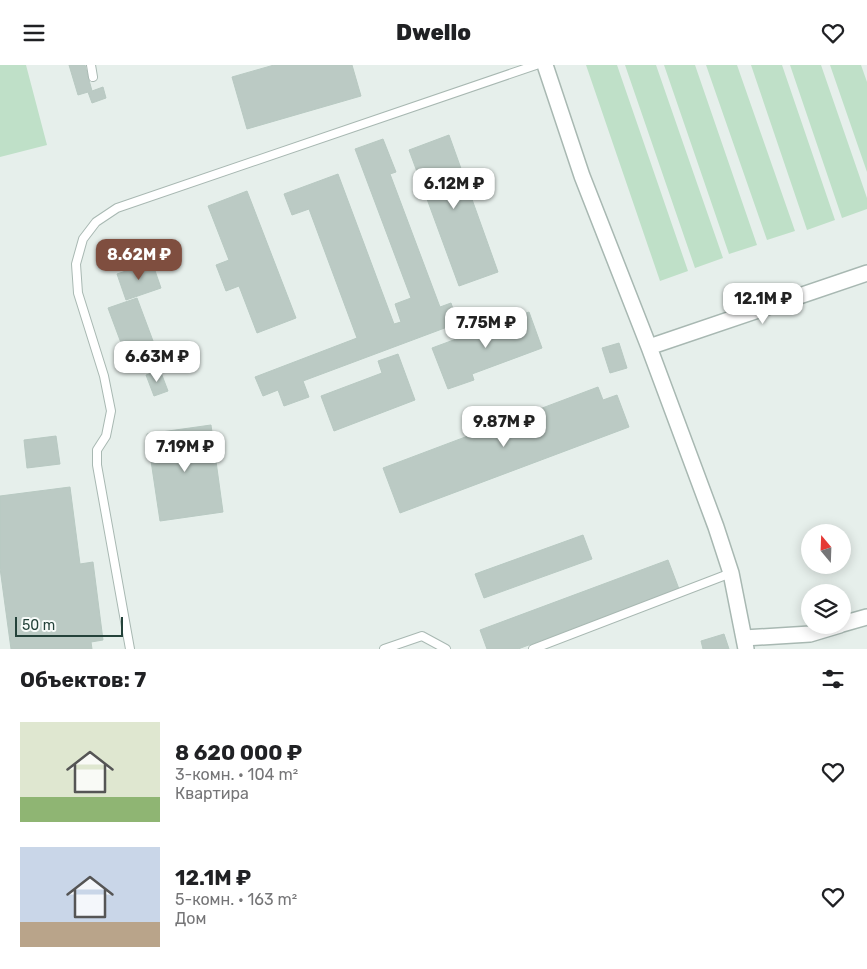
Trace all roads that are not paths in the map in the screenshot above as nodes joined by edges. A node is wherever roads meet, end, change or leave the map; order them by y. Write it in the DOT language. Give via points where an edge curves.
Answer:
graph roads {
  1 [pos="91,65"];
  2 [pos="536,65"];
  3 [pos="545,65"];
  4 [pos="93,77"];
  5 [pos="867,273"];
  6 [pos="649,347"];
  7 [pos="731,573"];
  8 [pos="867,617"];
  9 [pos="851,622"];
  10 [pos="810,634"];
  11 [pos="745,643"];
  12 [pos="130,649"];
  13 [pos="384,649"];
  14 [pos="446,649"];
  15 [pos="533,649"];
  1 -- 4 [label="lane"];
  2 -- 12 [label="lane" via="117,208 96,222 83,239 76,264 78,293 104,376 111,411 106,436 96,450 97,465"];
  3 -- 6 [label="street" via="582,176"];
  5 -- 6 [label="street"];
  6 -- 7 [label="street"];
  7 -- 11 [label="street"];
  7 -- 15 [label="lane"];
  8 -- 9 [label="street"];
  10 -- 11 [label="street"];
  13 -- 14 [label="lane" via="422,636"];
}
